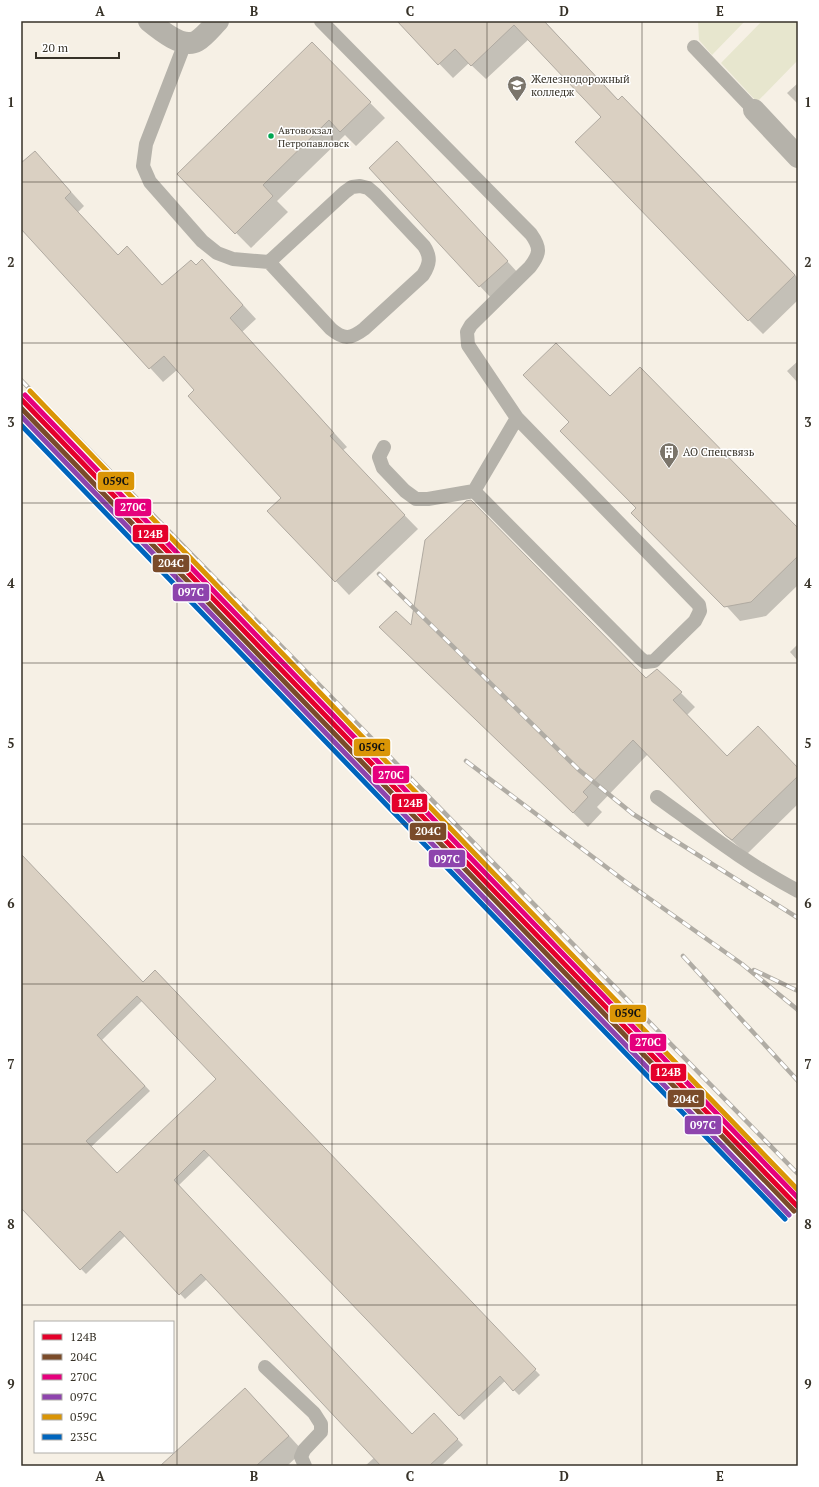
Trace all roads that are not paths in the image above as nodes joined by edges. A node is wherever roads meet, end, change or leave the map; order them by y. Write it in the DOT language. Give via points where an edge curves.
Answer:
graph roads {
  1 [pos="149,21"];
  2 [pos="218,21"];
  3 [pos="321,21"];
  4 [pos="185,43"];
  5 [pos="694,47"];
  6 [pos="754,110"];
  7 [pos="798,157"];
  8 [pos="269,262"];
  9 [pos="517,418"];
  10 [pos="384,446"];
  11 [pos="474,491"];
  12 [pos="657,797"];
  13 [pos="798,890"];
  14 [pos="265,1367"];
  15 [pos="305,1466"];
  1 -- 4 [label="street" via="171,37"];
  2 -- 4 [label="street" via="196,42"];
  3 -- 9 [label="lane" via="536,242 539,251 530,267 476,319 467,332 468,345"];
  4 -- 8 [label="lane" via="146,144 143,166 150,182 202,241 217,253 232,259"];
  5 -- 6 [label="lane"];
  6 -- 7 [label="street"];
  8 -- 8 [label="lane" via="331,329 347,338 356,335 423,275 430,261 429,253 413,234 375,194 360,186 352,187 345,192"];
  9 -- 11 [label="lane"];
  9 -- 11 [label="lane" via="695,600 699,605 698,617 658,658 644,662"];
  10 -- 11 [label="lane" via="379,457 383,468 416,499"];
  12 -- 13 [label="lane" via="738,856"];
  14 -- 15 [label="lane" via="314,1413 321,1424 321,1432 304,1450 301,1457"];
}
